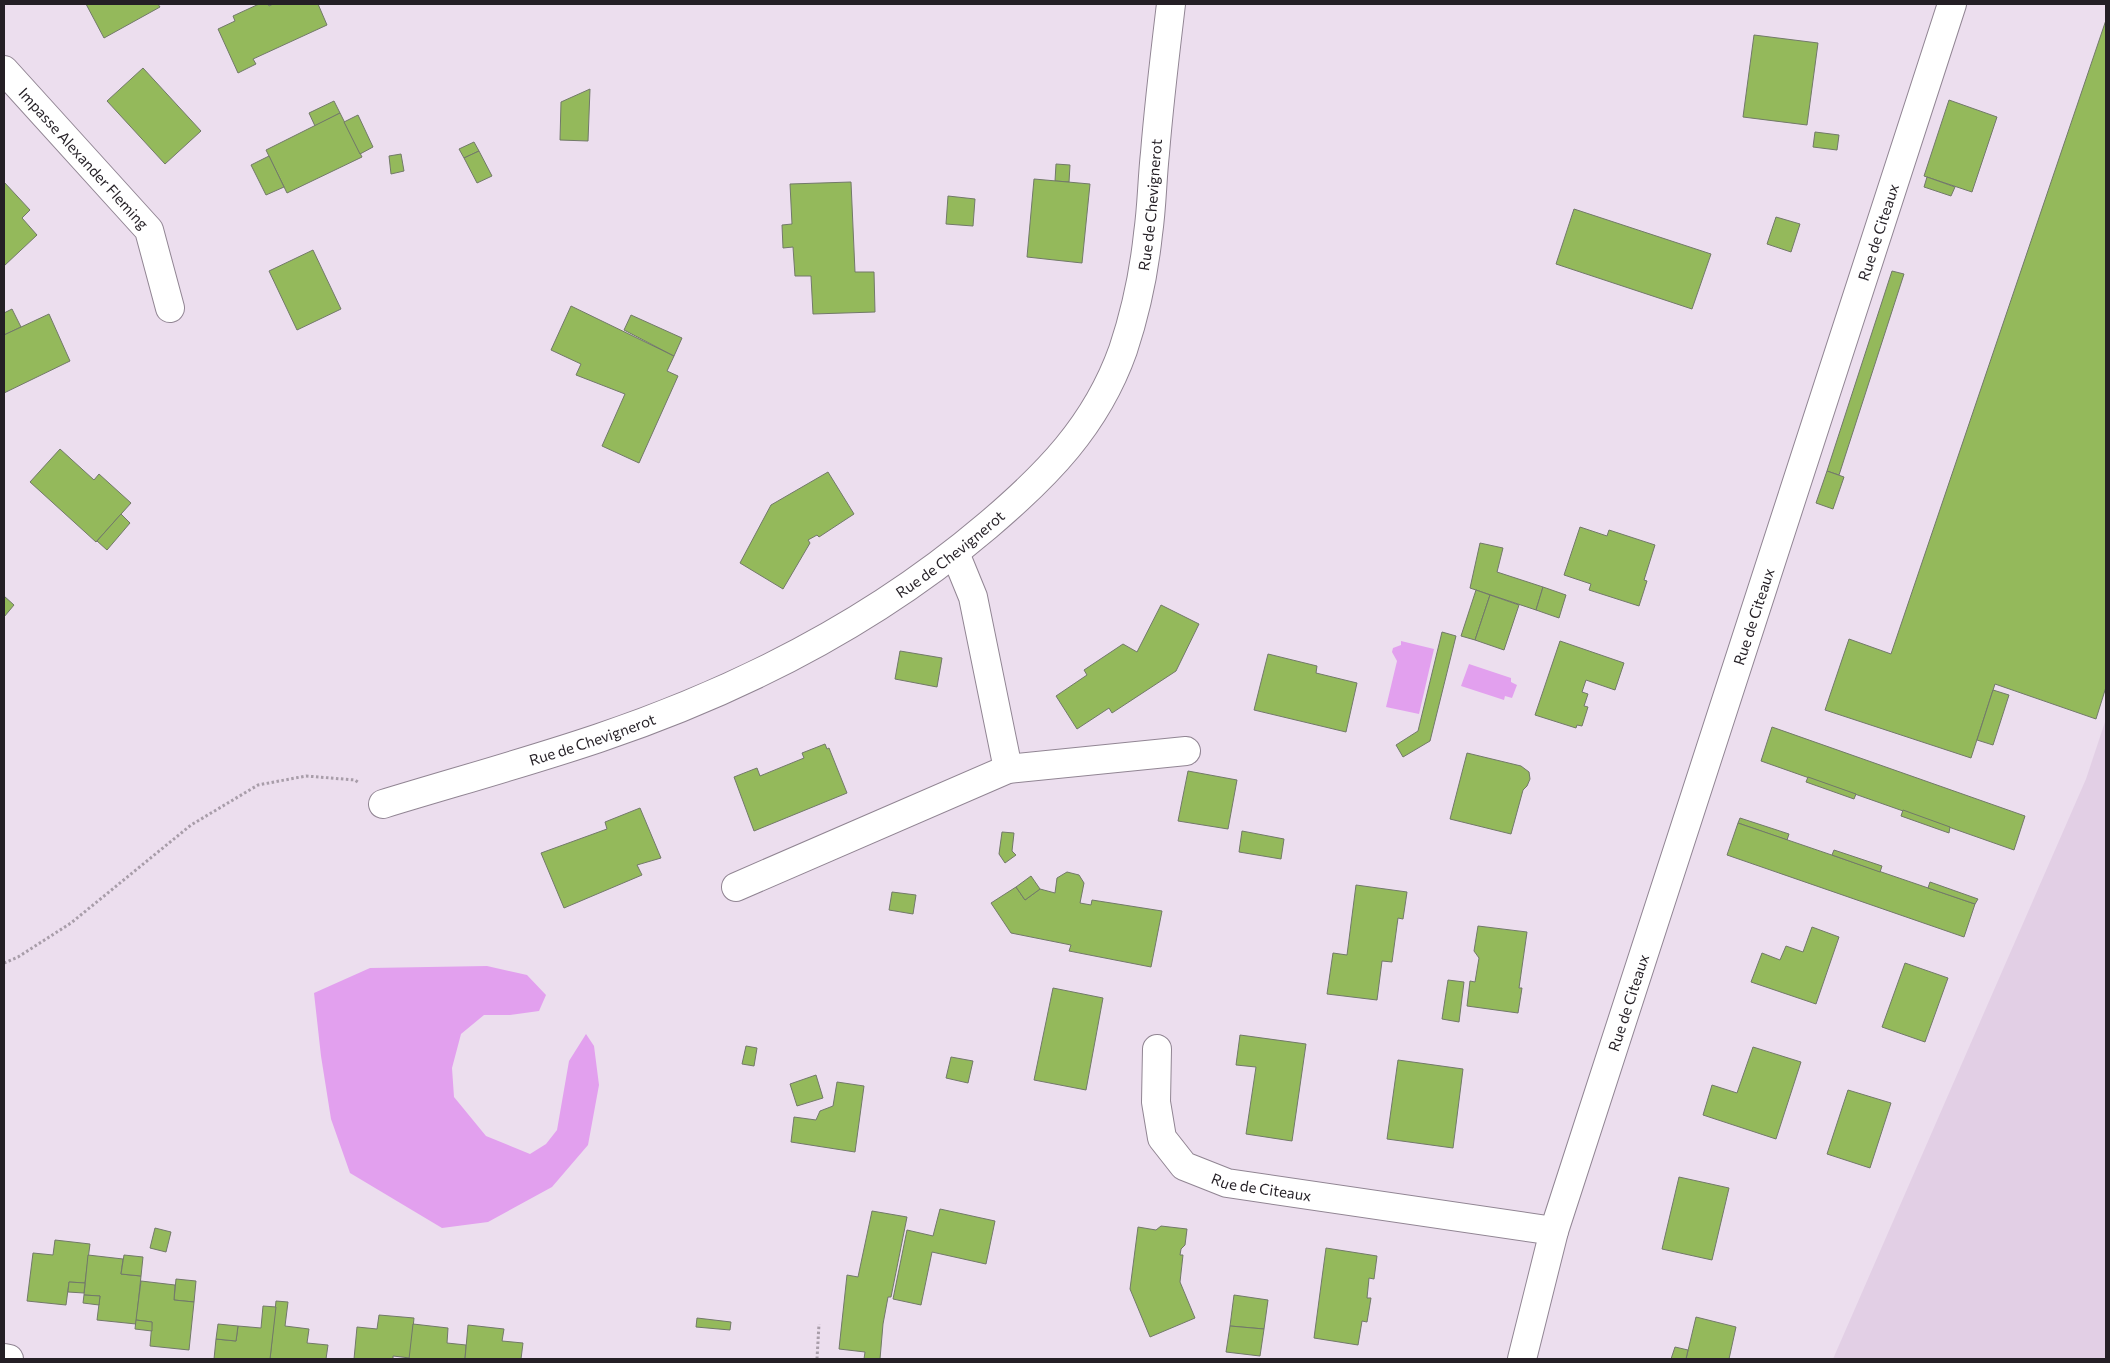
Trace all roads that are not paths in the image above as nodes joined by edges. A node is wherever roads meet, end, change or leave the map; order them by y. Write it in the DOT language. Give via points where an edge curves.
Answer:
graph roads {
  1 [pos="1170,4"];
  2 [pos="1952,4"];
  3 [pos="4,70"];
  4 [pos="170,308"];
  5 [pos="955,553"];
  6 [pos="1186,751"];
  7 [pos="1008,769"];
  8 [pos="383,804"];
  9 [pos="736,887"];
  10 [pos="1158,1049"];
  11 [pos="1554,1230"];
  12 [pos="4,1358"];
  13 [pos="9,1359"];
  14 [pos="1522,1359"];
  1 -- 5 [label="street, Rue de Chevignerot" via="1148,234 1138,292 1122,350 1087,424 1050,469"];
  2 -- 11 [label="street, Rue de Citeaux"];
  3 -- 4 [label="street, Impasse Alexander Fleming" via="149,230"];
  5 -- 7 [label="street" via="973,597"];
  5 -- 8 [label="street, Rue de Chevignerot" via="849,624 778,663 689,703 599,738"];
  6 -- 7 [label="street"];
  7 -- 9 [label="street"];
  10 -- 11 [label="street, Rue de Citeaux" via="1156,1102 1162,1138 1184,1166 1227,1183"];
  11 -- 14 [label="street, Rue de Citeaux"];
  12 -- 13 [label="street"];
}
